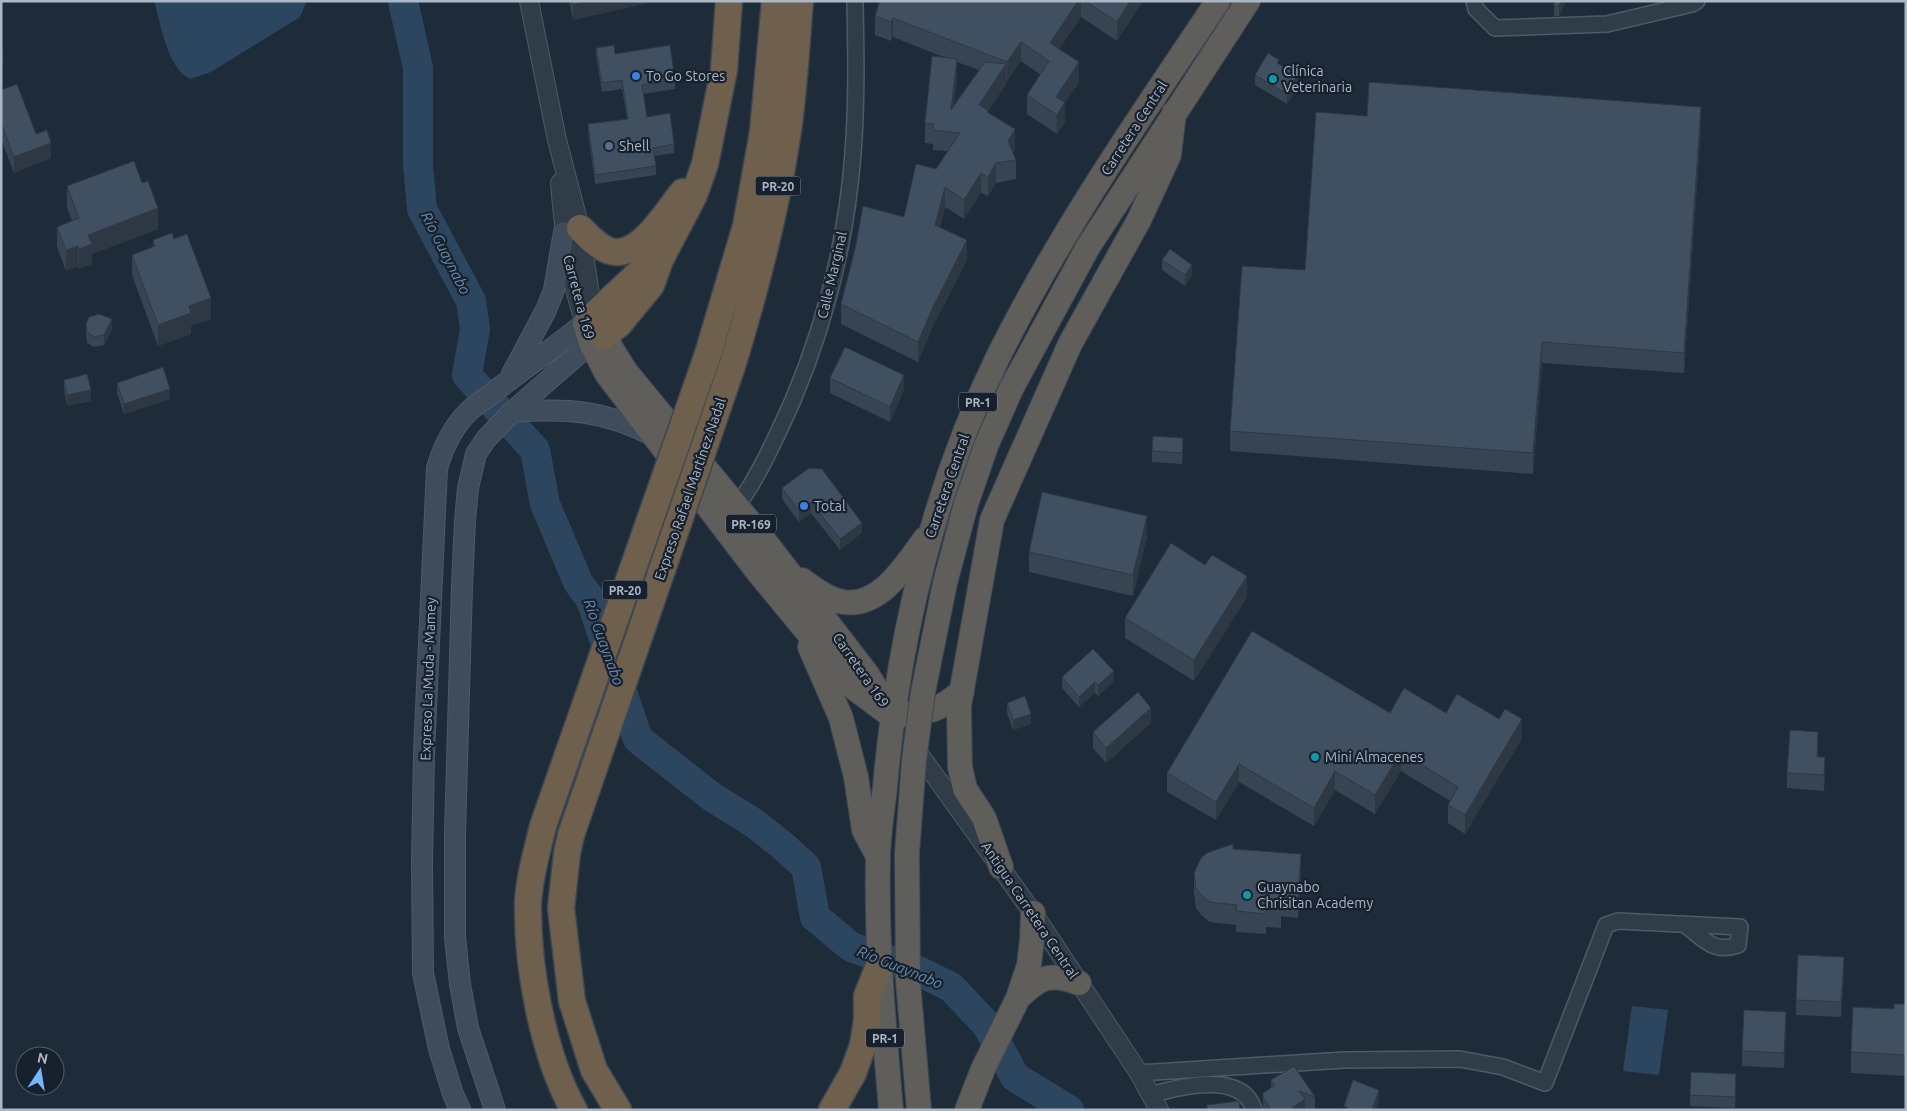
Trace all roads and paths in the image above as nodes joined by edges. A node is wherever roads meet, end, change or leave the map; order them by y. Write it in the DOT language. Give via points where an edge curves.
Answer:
graph roads {
  1 [pos="529,1"];
  2 [pos="730,1"];
  3 [pos="774,1"];
  4 [pos="800,1"];
  5 [pos="855,1"];
  6 [pos="1218,1"];
  7 [pos="1248,1"];
  8 [pos="1474,1"];
  9 [pos="1698,1"];
  10 [pos="1174,114"];
  11 [pos="705,164"];
  12 [pos="572,230"];
  13 [pos="594,329"];
  14 [pos="510,379"];
  15 [pos="512,412"];
  16 [pos="655,437"];
  17 [pos="736,506"];
  18 [pos="720,523"];
  19 [pos="930,533"];
  20 [pos="786,570"];
  21 [pos="802,625"];
  22 [pos="962,691"];
  23 [pos="892,716"];
  24 [pos="878,856"];
  25 [pos="1001,867"];
  26 [pos="1033,913"];
  27 [pos="1684,924"];
  28 [pos="879,966"];
  29 [pos="1079,983"];
  30 [pos="1018,998"];
  31 [pos="582,1032"];
  32 [pos="1139,1073"];
  33 [pos="1155,1103"];
  34 [pos="460,1110"];
  35 [pos="495,1110"];
  36 [pos="574,1110"];
  37 [pos="618,1110"];
  38 [pos="635,1110"];
  39 [pos="832,1110"];
  40 [pos="891,1110"];
  41 [pos="919,1110"];
  42 [pos="967,1110"];
  43 [pos="1254,1110"];
  1 -- 12 [label="street, Carretera 169 / PR-169"];
  2 -- 11 [label="highway" via="724,70"];
  3 -- 36 [label="highway, Expreso Rafael Martínez Nadal / PR-20, bridge" via="762,142 746,226 708,354 535,856 528,903 531,956 545,1038"];
  4 -- 31 [label="highway, Expreso Rafael Martínez Nadal / PR-20, bridge" via="787,136 753,296 567,853 562,908 572,1001"];
  5 -- 17 [label="street, Calle Marginal" via="853,153 837,264 819,330 794,399 768,454"];
  6 -- 19 [label="highway, Carretera Central / PR-1" via="1070,226 1032,291 977,404"];
  7 -- 10 [label="highway, Carretera Central / PR-1"];
  8 -- 9 [label="street" via="1476,9 1495,28 1607,24"];
  10 -- 22 [label="highway" via="1169,155 1139,220 1070,344 992,520"];
  10 -- 41 [label="highway, Carretera Central / PR-1, bridge" via="1088,247 1011,389 986,446 966,504 945,583 923,692 906,853 908,980"];
  11 -- 12 [label="highway" via="648,236 630,250 608,250"];
  11 -- 13 [label="highway" via="694,195 660,260 639,273"];
  12 -- 13 [label="street, Carretera 169 / PR-169" via="591,302"];
  12 -- 14 [label="main road" via="546,310"];
  13 -- 14 [label="main road, Expreso La Muda - Mamey" via="556,346"];
  13 -- 15 [label="main road" via="568,363"];
  13 -- 16 [label="highway, Carretera 169 / PR-169" via="607,374"];
  13 -- 17 [label="highway, Carretera 169 / PR-169"];
  14 -- 34 [label="main road, Expreso La Muda - Mamey" via="468,412 451,434 436,468 424,753 422,964 440,1049"];
  15 -- 16 [label="main road" via="578,411 634,426"];
  15 -- 35 [label="main road" via="476,454 468,488 455,833 455,937 460,984 468,1028"];
  16 -- 18 [label="highway, Carretera 169 / PR-169"];
  17 -- 18 [label="street, Calle Marginal"];
  17 -- 20 [label="highway, Carretera 169 / PR-169"];
  18 -- 21 [label="highway, Carretera 169 / PR-169"];
  19 -- 20 [label="highway" via="892,582 868,600 844,602 823,594"];
  19 -- 23 [label="highway, Carretera Central / PR-1"];
  20 -- 23 [label="highway, Carretera 169 / PR-169" via="867,674"];
  21 -- 23 [label="highway, Carretera 169 / PR-169" via="853,687"];
  21 -- 24 [label="highway" via="841,718 856,778 864,830"];
  22 -- 23 [label="highway" via="928,713"];
  22 -- 25 [label="highway" via="959,706 960,767 965,789 984,818"];
  23 -- 24 [label="highway, Carretera Central / PR-1"];
  23 -- 25 [label="street, Antigua Carretera Central"];
  24 -- 28 [label="highway, PR-1"];
  25 -- 26 [label="street, Antigua Carretera Central"];
  26 -- 29 [label="street, Antigua Carretera Central"];
  26 -- 30 [label="highway" via="1030,956"];
  27 -- 32 [label="street" via="1618,921 1606,925 1545,1083 1503,1067 1460,1059 1344,1060"];
  28 -- 39 [label="highway" via="867,996 863,1045 853,1073"];
  28 -- 40 [label="highway, PR-1"];
  29 -- 30 [label="highway" via="1063,977 1050,978 1035,982"];
  29 -- 32 [label="street, Antigua Carretera Central"];
  30 -- 42 [label="highway"];
  31 -- 37 [label="highway, Expreso Rafael Martínez Nadal / PR-20" via="594,1070"];
  31 -- 38 [label="highway"];
  32 -- 33 [label="street, Antigua Carretera Central"];
  33 -- 43 [label="street" via="1177,1088 1228,1086 1249,1098"];
}
